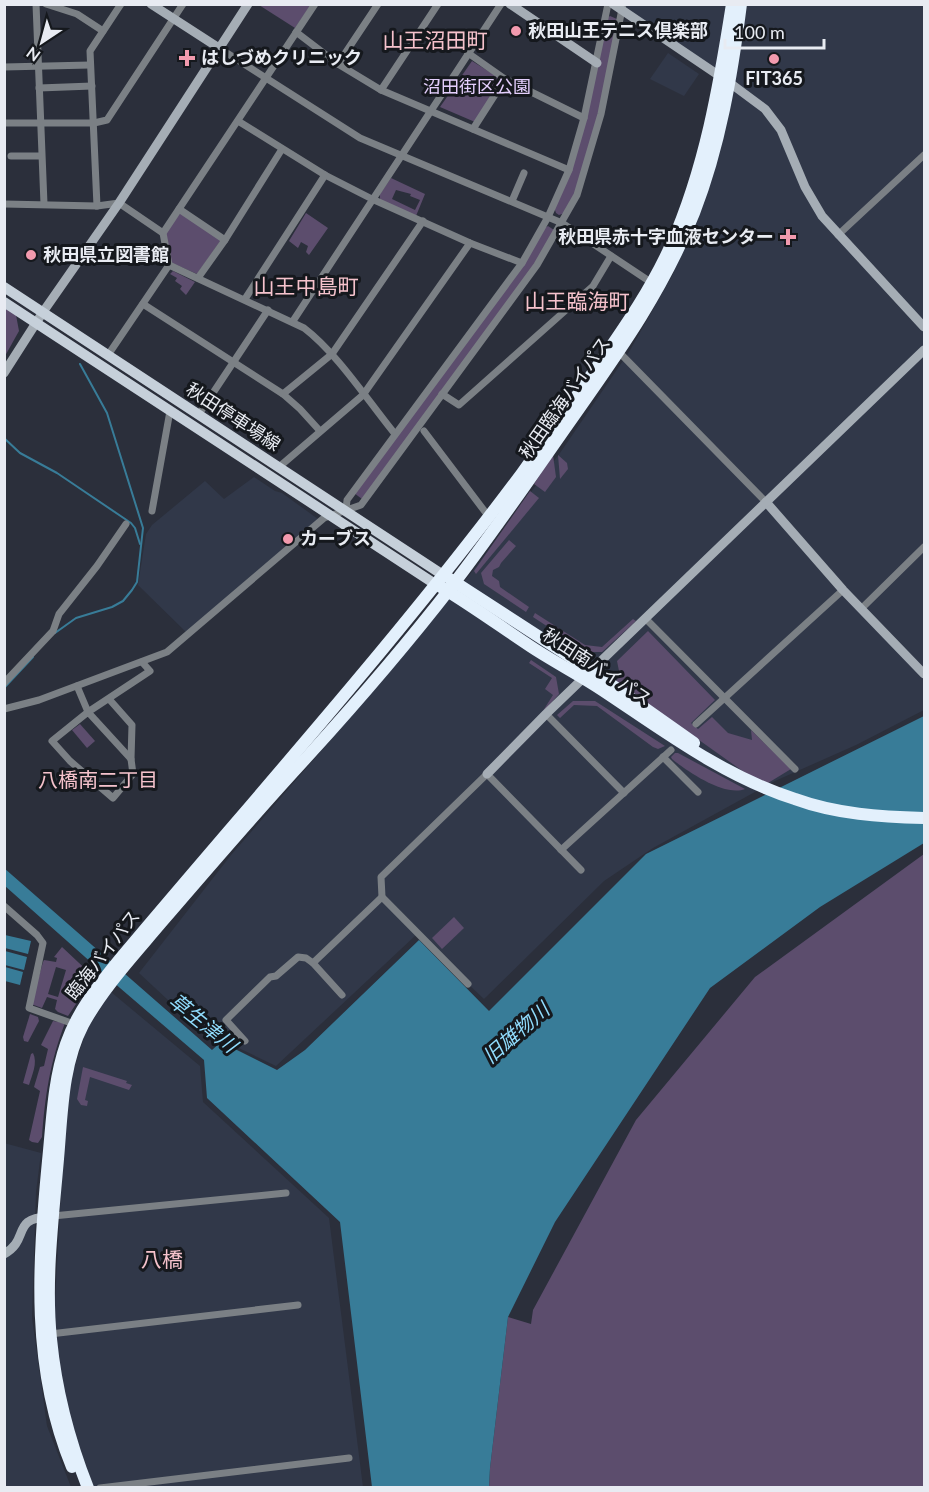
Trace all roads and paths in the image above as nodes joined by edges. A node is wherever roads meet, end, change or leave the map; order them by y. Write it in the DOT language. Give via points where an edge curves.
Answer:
graph roads {
  1 [pos="36,4"];
  2 [pos="46,4"];
  3 [pos="121,4"];
  4 [pos="151,4"];
  5 [pos="183,4"];
  6 [pos="248,4"];
  7 [pos="315,4"];
  8 [pos="378,4"];
  9 [pos="438,4"];
  10 [pos="501,4"];
  11 [pos="510,4"];
  12 [pos="608,4"];
  13 [pos="613,4"];
  14 [pos="732,4"];
  15 [pos="741,4"];
  16 [pos="623,8"];
  17 [pos="173,19"];
  18 [pos="103,31"];
  19 [pos="296,32"];
  20 [pos="219,48"];
  21 [pos="468,53"];
  22 [pos="597,63"];
  23 [pos="338,64"];
  24 [pos="38,66"];
  25 [pos="90,66"];
  26 [pos="4,67"];
  27 [pos="266,79"];
  28 [pos="506,79"];
  29 [pos="726,80"];
  30 [pos="92,87"];
  31 [pos="39,88"];
  32 [pos="381,90"];
  33 [pos="430,112"];
  34 [pos="584,118"];
  35 [pos="238,121"];
  36 [pos="39,122"];
  37 [pos="4,123"];
  38 [pos="94,123"];
  39 [pos="473,129"];
  40 [pos="282,149"];
  41 [pos="402,154"];
  42 [pos="924,155"];
  43 [pos="11,156"];
  44 [pos="41,156"];
  45 [pos="569,170"];
  46 [pos="524,174"];
  47 [pos="325,175"];
  48 [pos="372,199"];
  49 [pos="512,201"];
  50 [pos="119,203"];
  51 [pos="4,204"];
  52 [pos="44,204"];
  53 [pos="96,206"];
  54 [pos="179,209"];
  55 [pos="548,217"];
  56 [pos="423,220"];
  57 [pos="562,223"];
  58 [pos="163,233"];
  59 [pos="838,235"];
  60 [pos="225,240"];
  61 [pos="470,243"];
  62 [pos="611,256"];
  63 [pos="522,263"];
  64 [pos="169,265"];
  65 [pos="198,278"];
  66 [pos="652,283"];
  67 [pos="4,287"];
  68 [pos="245,299"];
  69 [pos="4,302"];
  70 [pos="143,304"];
  71 [pos="268,310"];
  72 [pos="43,312"];
  73 [pos="293,321"];
  74 [pos="36,323"];
  75 [pos="924,327"];
  76 [pos="616,349"];
  77 [pos="924,350"];
  78 [pos="332,354"];
  79 [pos="108,355"];
  80 [pos="234,363"];
  81 [pos="4,373"];
  82 [pos="283,394"];
  83 [pos="442,394"];
  84 [pos="363,395"];
  85 [pos="170,411"];
  86 [pos="199,414"];
  87 [pos="320,431"];
  88 [pos="424,431"];
  89 [pos="395,434"];
  90 [pos="279,467"];
  91 [pos="766,502"];
  92 [pos="346,510"];
  93 [pos="152,511"];
  94 [pos="330,515"];
  95 [pos="489,516"];
  96 [pos="126,524"];
  97 [pos="924,547"];
  98 [pos="439,579"];
  99 [pos="452,586"];
  100 [pos="843,590"];
  101 [pos="861,609"];
  102 [pos="645,618"];
  103 [pos="142,662"];
  104 [pos="924,674"];
  105 [pos="587,675"];
  106 [pos="4,683"];
  107 [pos="77,686"];
  108 [pos="109,699"];
  109 [pos="724,699"];
  110 [pos="4,709"];
  111 [pos="88,712"];
  112 [pos="546,714"];
  113 [pos="696,724"];
  114 [pos="671,750"];
  115 [pos="663,757"];
  116 [pos="131,759"];
  117 [pos="795,768"];
  118 [pos="487,774"];
  119 [pos="698,792"];
  120 [pos="624,793"];
  121 [pos="924,818"];
  122 [pos="561,850"];
  123 [pos="581,870"];
  124 [pos="382,897"];
  125 [pos="4,906"];
  126 [pos="313,963"];
  127 [pos="122,964"];
  128 [pos="106,984"];
  129 [pos="468,984"];
  130 [pos="342,994"];
  131 [pos="74,1024"];
  132 [pos="245,1041"];
  133 [pos="286,1193"];
  134 [pos="48,1216"];
  135 [pos="4,1254"];
  136 [pos="298,1305"];
  137 [pos="50,1334"];
  138 [pos="349,1458"];
  139 [pos="80,1488"];
  140 [pos="88,1488"];
  141 [pos="100,1488"];
  1 -- 24 [label="street"];
  2 -- 18 [label="street" via="77,14"];
  3 -- 18 [label="street"];
  4 -- 17 [label="street"];
  5 -- 17 [label="street"];
  6 -- 20 [label="street"];
  7 -- 19 [label="street"];
  8 -- 23 [label="street"];
  9 -- 32 [label="street"];
  10 -- 21 [label="street"];
  11 -- 22 [label="street"];
  12 -- 22 [label="street"];
  13 -- 16 [label="street"];
  14 -- 29 [label="highway, 秋田臨海バイパス"];
  15 -- 29 [label="highway, 秋田臨海バイパス"];
  16 -- 29 [label="street"];
  16 -- 57 [label="street" via="586,168"];
  17 -- 20 [label="street"];
  17 -- 38 [label="street" via="107,120"];
  18 -- 25 [label="street" via="90,51"];
  19 -- 23 [label="street"];
  19 -- 27 [label="street"];
  20 -- 27 [label="street"];
  20 -- 50 [label="street"];
  21 -- 28 [label="street"];
  21 -- 33 [label="street"];
  22 -- 34 [label="street"];
  23 -- 32 [label="street"];
  24 -- 25 [label="street"];
  24 -- 26 [label="street"];
  24 -- 31 [label="street"];
  25 -- 30 [label="street"];
  27 -- 35 [label="street"];
  27 -- 41 [label="street" via="360,138"];
  28 -- 34 [label="street"];
  28 -- 39 [label="street"];
  29 -- 59 [label="street" via="773,118 812,200"];
  29 -- 66 [label="highway, 秋田臨海バイパス" via="695,183"];
  29 -- 76 [label="highway, 秋田臨海バイパス" via="712,160 695,212 664,278"];
  30 -- 31 [label="street"];
  30 -- 38 [label="street"];
  31 -- 36 [label="street"];
  32 -- 33 [label="street"];
  33 -- 39 [label="street"];
  33 -- 41 [label="street"];
  34 -- 45 [label="street"];
  35 -- 40 [label="street"];
  35 -- 54 [label="street"];
  36 -- 37 [label="street"];
  36 -- 38 [label="street"];
  36 -- 44 [label="street"];
  38 -- 53 [label="street"];
  39 -- 45 [label="street"];
  40 -- 47 [label="street"];
  40 -- 60 [label="street"];
  41 -- 48 [label="street"];
  41 -- 49 [label="street"];
  42 -- 59 [label="street"];
  43 -- 44 [label="street"];
  44 -- 52 [label="street"];
  45 -- 55 [label="street"];
  46 -- 49 [label="street"];
  47 -- 48 [label="street"];
  47 -- 68 [label="street"];
  48 -- 56 [label="street"];
  48 -- 73 [label="street"];
  49 -- 55 [label="street"];
  50 -- 53 [label="street"];
  50 -- 58 [label="street"];
  50 -- 72 [label="street"];
  51 -- 52 [label="street"];
  52 -- 53 [label="street"];
  54 -- 58 [label="street"];
  54 -- 60 [label="street"];
  55 -- 57 [label="street"];
  55 -- 63 [label="street"];
  56 -- 61 [label="street"];
  56 -- 78 [label="street"];
  57 -- 62 [label="street"];
  57 -- 83 [label="street" via="537,265"];
  58 -- 64 [label="street"];
  59 -- 75 [label="street"];
  60 -- 65 [label="street"];
  61 -- 63 [label="street"];
  61 -- 84 [label="street"];
  62 -- 66 [label="street"];
  62 -- 83 [label="street" via="594,286 459,405"];
  63 -- 89 [label="street"];
  64 -- 65 [label="street"];
  64 -- 70 [label="street"];
  65 -- 68 [label="street"];
  66 -- 76 [label="highway, 秋田臨海バイパス"];
  67 -- 72 [label="main road, 秋田停車場線"];
  68 -- 71 [label="street"];
  69 -- 74 [label="main road, 秋田停車場線"];
  70 -- 79 [label="street"];
  70 -- 80 [label="street"];
  71 -- 73 [label="street"];
  71 -- 80 [label="street"];
  72 -- 74 [label="street"];
  72 -- 79 [label="main road, 秋田停車場線"];
  73 -- 78 [label="street"];
  74 -- 81 [label="street"];
  74 -- 85 [label="main road, 秋田停車場線"];
  76 -- 91 [label="street"];
  76 -- 95 [label="highway, 秋田臨海バイパス"];
  76 -- 99 [label="highway, 秋田臨海バイパス"];
  77 -- 91 [label="street"];
  78 -- 82 [label="street"];
  78 -- 84 [label="street"];
  79 -- 86 [label="main road, 秋田停車場線"];
  80 -- 82 [label="street"];
  80 -- 86 [label="street"];
  82 -- 87 [label="street"];
  83 -- 92 [label="street" via="361,505"];
  84 -- 87 [label="street"];
  84 -- 89 [label="street"];
  85 -- 93 [label="street"];
  85 -- 94 [label="main road, 秋田停車場線"];
  86 -- 90 [label="main road, 秋田停車場線"];
  87 -- 90 [label="street"];
  88 -- 95 [label="street"];
  89 -- 92 [label="street" via="347,500"];
  90 -- 92 [label="main road, 秋田停車場線"];
  91 -- 100 [label="street"];
  91 -- 102 [label="street"];
  92 -- 94 [label="street"];
  92 -- 98 [label="main road, 秋田停車場線"];
  94 -- 98 [label="main road, 秋田停車場線"];
  94 -- 103 [label="street" via="176,646"];
  95 -- 98 [label="highway, 秋田臨海バイパス"];
  96 -- 106 [label="street" via="59,614 53,631"];
  97 -- 101 [label="street"];
  98 -- 99 [label="highway, 秋田南バイパス"];
  98 -- 127 [label="highway, 臨海バイパス"];
  99 -- 105 [label="highway, 秋田南バイパス"];
  99 -- 127 [label="highway, 臨海バイパス" via="344,717"];
  100 -- 101 [label="street"];
  100 -- 109 [label="street"];
  101 -- 104 [label="street"];
  102 -- 105 [label="street"];
  102 -- 109 [label="street"];
  103 -- 107 [label="street"];
  103 -- 108 [label="street" via="150,671"];
  105 -- 112 [label="street"];
  105 -- 121 [label="highway, 秋田南バイパス" via="754,784 844,812"];
  107 -- 110 [label="street"];
  107 -- 111 [label="street"];
  108 -- 111 [label="street"];
  108 -- 116 [label="street" via="132,725"];
  109 -- 113 [label="street"];
  109 -- 117 [label="street"];
  111 -- 116 [label="street"];
  111 -- 116 [label="street" via="52,741 70,761 113,798 133,774"];
  112 -- 118 [label="street"];
  112 -- 120 [label="street"];
  114 -- 115 [label="street"];
  115 -- 119 [label="street"];
  115 -- 120 [label="street"];
  118 -- 122 [label="street"];
  118 -- 124 [label="street" via="381,877"];
  120 -- 122 [label="street"];
  122 -- 123 [label="street"];
  124 -- 126 [label="street"];
  124 -- 129 [label="street"];
  125 -- 131 [label="street" via="43,943 29,1008"];
  126 -- 130 [label="street"];
  126 -- 132 [label="street" via="298,957 270,977 226,1020"];
  127 -- 128 [label="highway, 臨海バイパス"];
  128 -- 131 [label="highway, 臨海バイパス" via="86,1003"];
  128 -- 134 [label="highway, 臨海バイパス" via="81,1027 70,1061"];
  131 -- 134 [label="highway, 臨海バイパス" via="56,1085"];
  133 -- 134 [label="street"];
  134 -- 135 [label="street" via="27,1221 18,1242"];
  134 -- 137 [label="highway, 臨海バイパス"];
  134 -- 139 [label="highway, 臨海バイパス" via="39,1293 44,1356 54,1414"];
  136 -- 137 [label="street"];
  137 -- 140 [label="highway, 臨海バイパス" via="64,1416"];
  138 -- 141 [label="street"];
}
